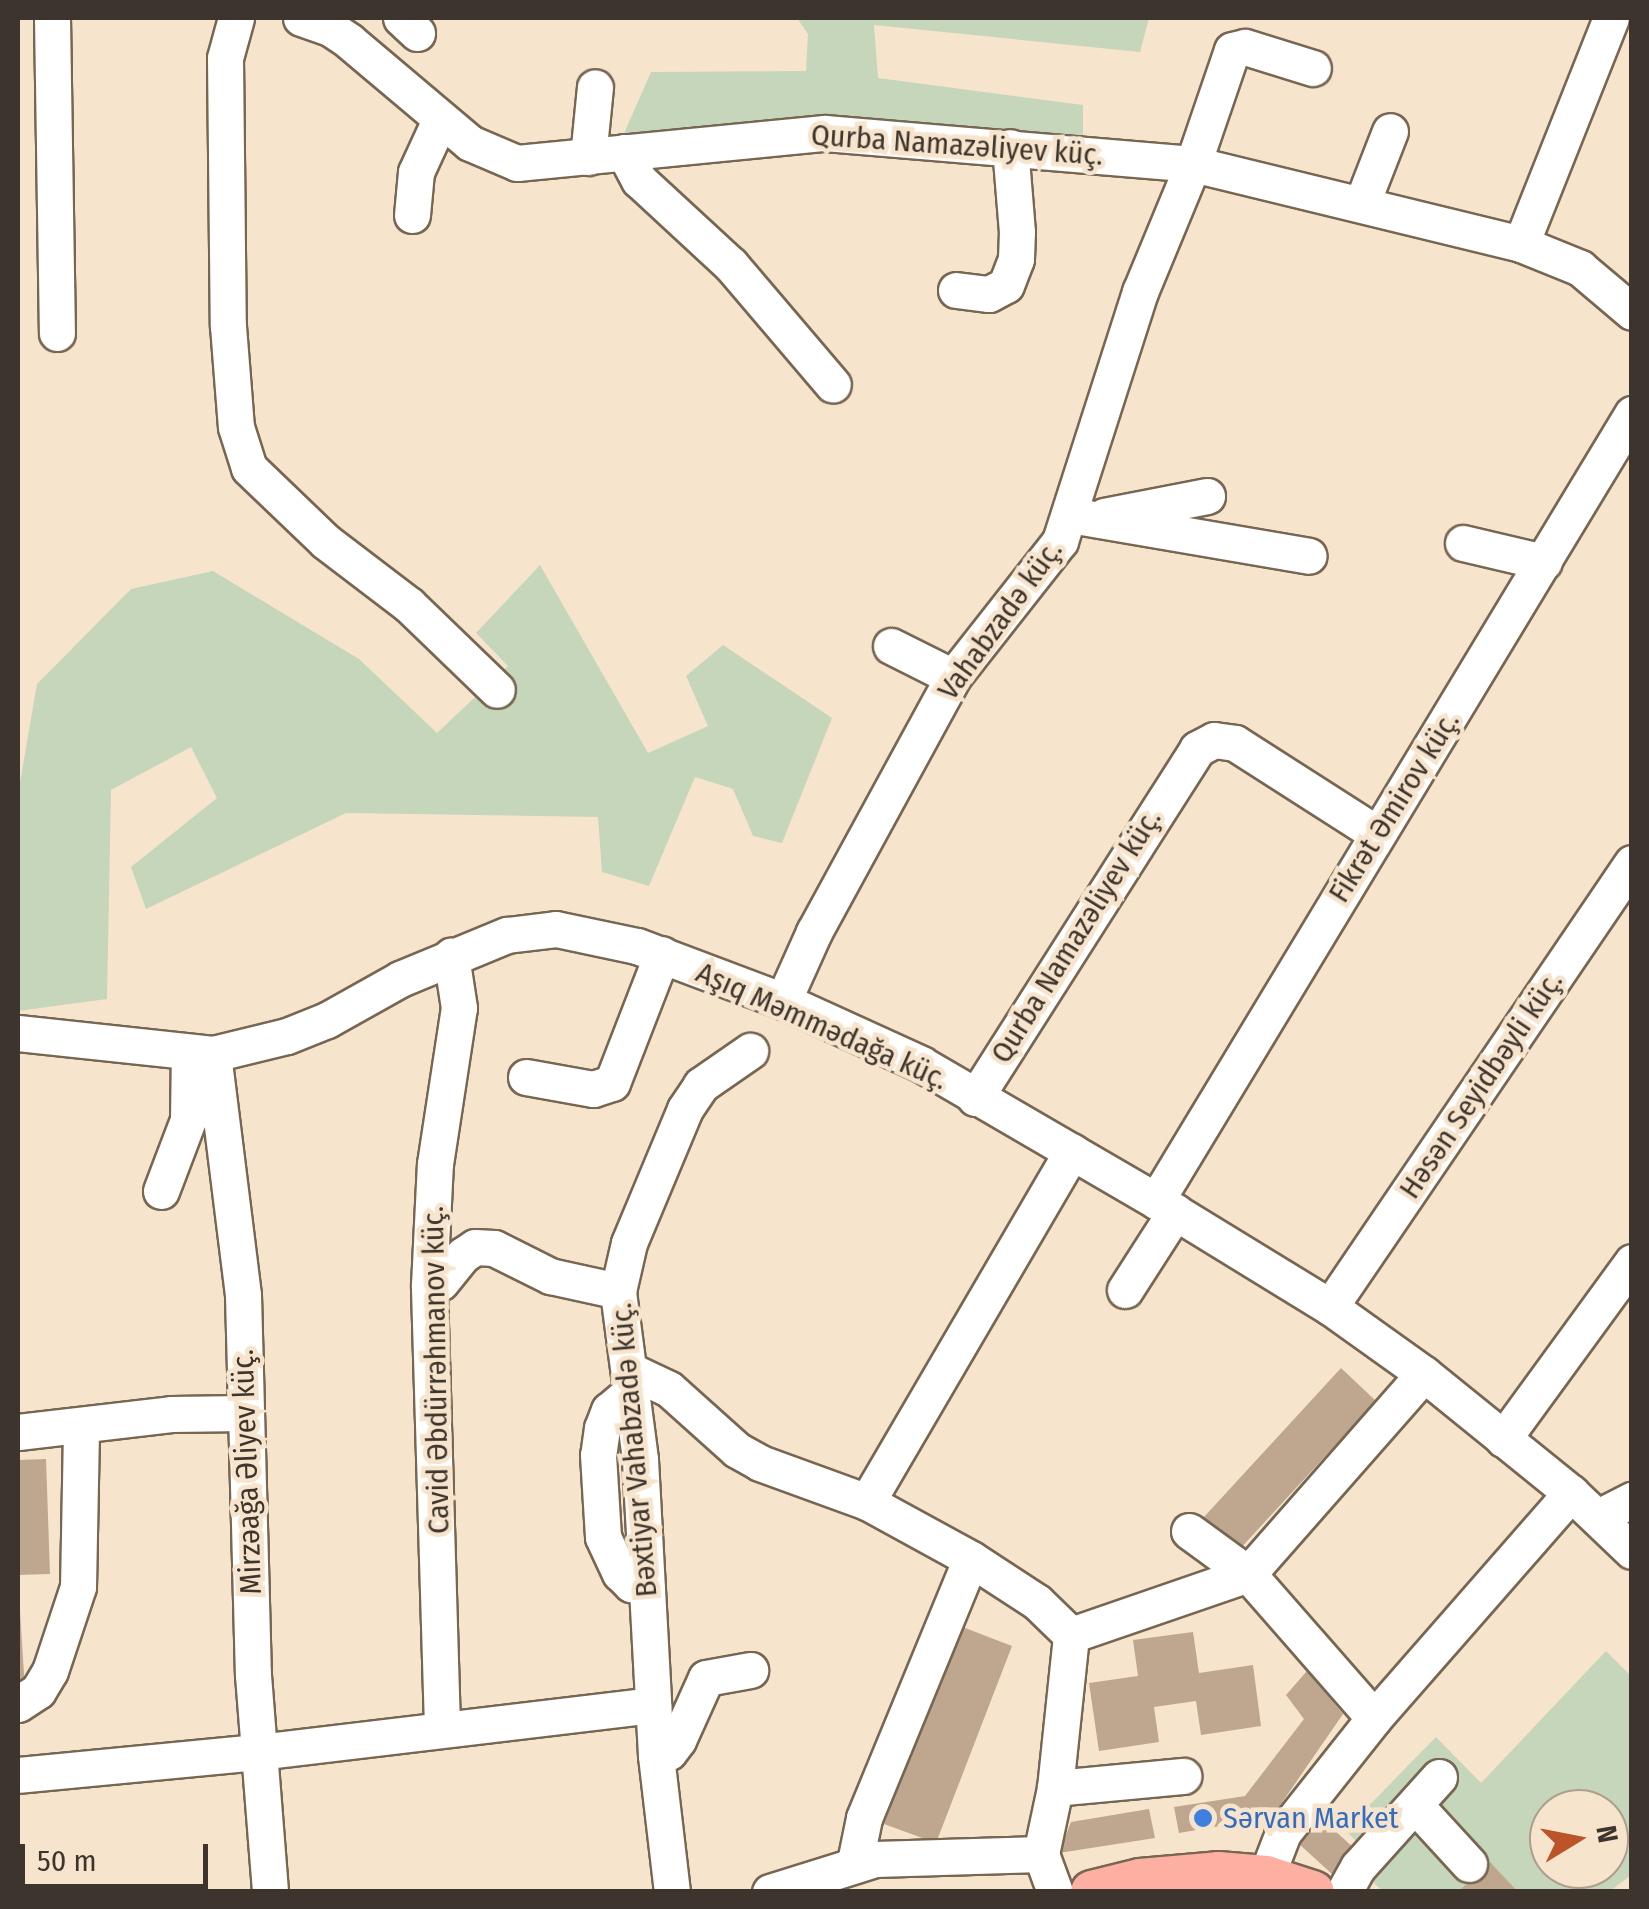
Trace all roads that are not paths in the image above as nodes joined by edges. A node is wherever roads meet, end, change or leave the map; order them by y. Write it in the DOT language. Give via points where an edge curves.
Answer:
graph roads {
  1 [pos="52,18"];
  2 [pos="236,18"];
  3 [pos="301,18"];
  4 [pos="1611,18"];
  5 [pos="1313,68"];
  6 [pos="595,86"];
  7 [pos="439,122"];
  8 [pos="1390,132"];
  9 [pos="1010,148"];
  10 [pos="624,152"];
  11 [pos="588,157"];
  12 [pos="1193,164"];
  13 [pos="1362,203"];
  14 [pos="412,215"];
  15 [pos="1520,244"];
  16 [pos="956,290"];
  17 [pos="1632,312"];
  18 [pos="56,333"];
  19 [pos="833,385"];
  20 [pos="1632,414"];
  21 [pos="1207,496"];
  22 [pos="1083,518"];
  23 [pos="1463,543"];
  24 [pos="1310,556"];
  25 [pos="1544,562"];
  26 [pos="891,646"];
  27 [pos="953,676"];
  28 [pos="496,690"];
  29 [pos="1376,833"];
  30 [pos="1632,863"];
  31 [pos="662,954"];
  32 [pos="451,956"];
  33 [pos="783,1001"];
  34 [pos="18,1032"];
  35 [pos="750,1051"];
  36 [pos="201,1053"];
  37 [pos="526,1077"];
  38 [pos="975,1098"];
  39 [pos="1072,1151"];
  40 [pos="161,1192"];
  41 [pos="1166,1206"];
  42 [pos="1632,1262"];
  43 [pos="429,1285"];
  44 [pos="1125,1290"];
  45 [pos="618,1291"];
  46 [pos="1330,1307"];
  47 [pos="1424,1374"];
  48 [pos="631,1381"];
  49 [pos="246,1413"];
  50 [pos="82,1426"];
  51 [pos="18,1432"];
  52 [pos="1503,1439"];
  53 [pos="1571,1492"];
  54 [pos="1632,1500"];
  55 [pos="868,1502"];
  56 [pos="1598,1517"];
  57 [pos="1189,1531"];
  58 [pos="1632,1551"];
  59 [pos="971,1559"];
  60 [pos="1248,1574"];
  61 [pos="1072,1635"];
  62 [pos="750,1670"];
  63 [pos="18,1704"];
  64 [pos="653,1704"];
  65 [pos="1374,1718"];
  66 [pos="442,1726"];
  67 [pos="258,1752"];
  68 [pos="656,1755"];
  69 [pos="18,1775"];
  70 [pos="1183,1776"];
  71 [pos="1439,1777"];
  72 [pos="1055,1788"];
  73 [pos="1414,1805"];
  74 [pos="1041,1854"];
  75 [pos="855,1862"];
  76 [pos="1468,1864"];
  77 [pos="1266,1876"];
  78 [pos="270,1892"];
  79 [pos="672,1892"];
  80 [pos="770,1892"];
  81 [pos="1055,1892"];
  82 [pos="1092,1892"];
  83 [pos="1313,1892"];
  84 [pos="1344,1892"];
  1 -- 18 [label="street"];
  2 -- 28 [label="street" via="225,58 228,326 236,427 248,468 325,542 408,604"];
  3 -- 7 [label="street, Qurba Namazəliyev küç." via="349,41"];
  4 -- 15 [label="street"];
  5 -- 12 [label="street, Vahabzadə küç." via="1245,47 1232,50"];
  6 -- 11 [label="street"];
  7 -- 11 [label="street, Qurba Namazəliyev küç." via="517,163"];
  7 -- 14 [label="street" via="416,172"];
  8 -- 13 [label="street"];
  9 -- 10 [label="street, Qurba Namazəliyev küç." via="825,134"];
  9 -- 12 [label="street, Qurba Namazəliyev küç."];
  9 -- 16 [label="street" via="1016,259 1006,285 989,294"];
  10 -- 11 [label="street, Qurba Namazəliyev küç."];
  10 -- 19 [label="street" via="639,180 731,265"];
  12 -- 13 [label="street, Qurba Namazəliyev küç."];
  12 -- 22 [label="street, Vahabzadə küç." via="1140,292"];
  13 -- 15 [label="street, Qurba Namazəliyev küç."];
  15 -- 17 [label="street, Qurba Namazəliyev küç." via="1580,268"];
  20 -- 25 [label="street, Fikrət Əmirov küç."];
  21 -- 22 [label="street"];
  22 -- 24 [label="street"];
  22 -- 27 [label="street, Vahabzadə küç."];
  23 -- 25 [label="street"];
  25 -- 29 [label="street, Fikrət Əmirov küç."];
  26 -- 27 [label="street"];
  27 -- 33 [label="street, Vahabzadə küç."];
  29 -- 38 [label="street, Qurba Namazəliyev küç." via="1235,743 1214,740 1197,749"];
  29 -- 41 [label="street, Fikrət Əmirov küç."];
  30 -- 46 [label="street, Həsən Seyidbəyli küç."];
  31 -- 32 [label="street, Aşıq Məmmədağa küç." via="556,929 507,935"];
  31 -- 33 [label="street, Aşıq Məmmədağa küç."];
  31 -- 37 [label="street" via="612,1083 592,1089"];
  32 -- 36 [label="street, Aşıq Məmmədağa küç." via="287,1036"];
  32 -- 43 [label="street, Cavid Əbdürrəhmanov küç." via="459,1008 435,1164"];
  33 -- 38 [label="street, Aşıq Məmmədağa küç." via="921,1064"];
  34 -- 36 [label="street, Aşıq Məmmədağa küç."];
  35 -- 45 [label="street, Bəxtiyar Vahabzadə küç." via="701,1085 685,1109 634,1229"];
  36 -- 40 [label="street" via="188,1120"];
  36 -- 49 [label="street, Mirzəağa Əliyev küç." via="237,1225"];
  38 -- 39 [label="street, Aşıq Məmmədağa küç."];
  39 -- 41 [label="street, Aşıq Məmmədağa küç."];
  39 -- 55 [label="street"];
  41 -- 44 [label="street, Fikrət Əmirov küç."];
  41 -- 46 [label="street, Aşıq Məmmədağa küç."];
  42 -- 52 [label="street"];
  43 -- 45 [label="street" via="441,1282 463,1255 494,1248 550,1276"];
  43 -- 66 [label="street, Cavid Əbdürrəhmanov küç."];
  45 -- 48 [label="street, Bəxtiyar Vahabzadə küç."];
  46 -- 47 [label="street, Aşıq Məmmədağa küç."];
  47 -- 52 [label="street, Aşıq Məmmədağa küç."];
  47 -- 60 [label="street"];
  48 -- 55 [label="street" via="669,1389 760,1463"];
  48 -- 64 [label="street, Bəxtiyar Vahabzadə küç."];
  49 -- 50 [label="street"];
  49 -- 67 [label="street, Mirzəağa Əliyev küç."];
  50 -- 51 [label="street"];
  50 -- 63 [label="street" via="78,1588 50,1672 38,1692"];
  52 -- 53 [label="street, Aşıq Məmmədağa küç."];
  53 -- 56 [label="street, Aşıq Məmmədağa küç."];
  53 -- 65 [label="street"];
  54 -- 56 [label="street"];
  55 -- 59 [label="street"];
  56 -- 58 [label="street, Aşıq Məmmədağa küç."];
  57 -- 60 [label="street"];
  59 -- 61 [label="street" via="1037,1602"];
  59 -- 75 [label="street" via="864,1818"];
  60 -- 61 [label="street"];
  60 -- 65 [label="street"];
  61 -- 72 [label="street"];
  62 -- 68 [label="street" via="706,1678 678,1740"];
  64 -- 66 [label="street"];
  64 -- 68 [label="street, Bəxtiyar Vahabzadə küç."];
  65 -- 77 [label="street" via="1284,1833"];
  66 -- 67 [label="street"];
  67 -- 69 [label="street"];
  67 -- 78 [label="street, Mirzəağa Əliyev küç."];
  68 -- 79 [label="street, Bəxtiyar Vahabzadə küç."];
  70 -- 72 [label="street"];
  71 -- 73 [label="street"];
  72 -- 74 [label="street"];
  73 -- 76 [label="street"];
  73 -- 84 [label="street"];
  74 -- 75 [label="street"];
  74 -- 81 [label="street"];
  75 -- 80 [label="street"];
  77 -- 82 [label="main road" via="1181,1874"];
  77 -- 83 [label="main road"];
}
